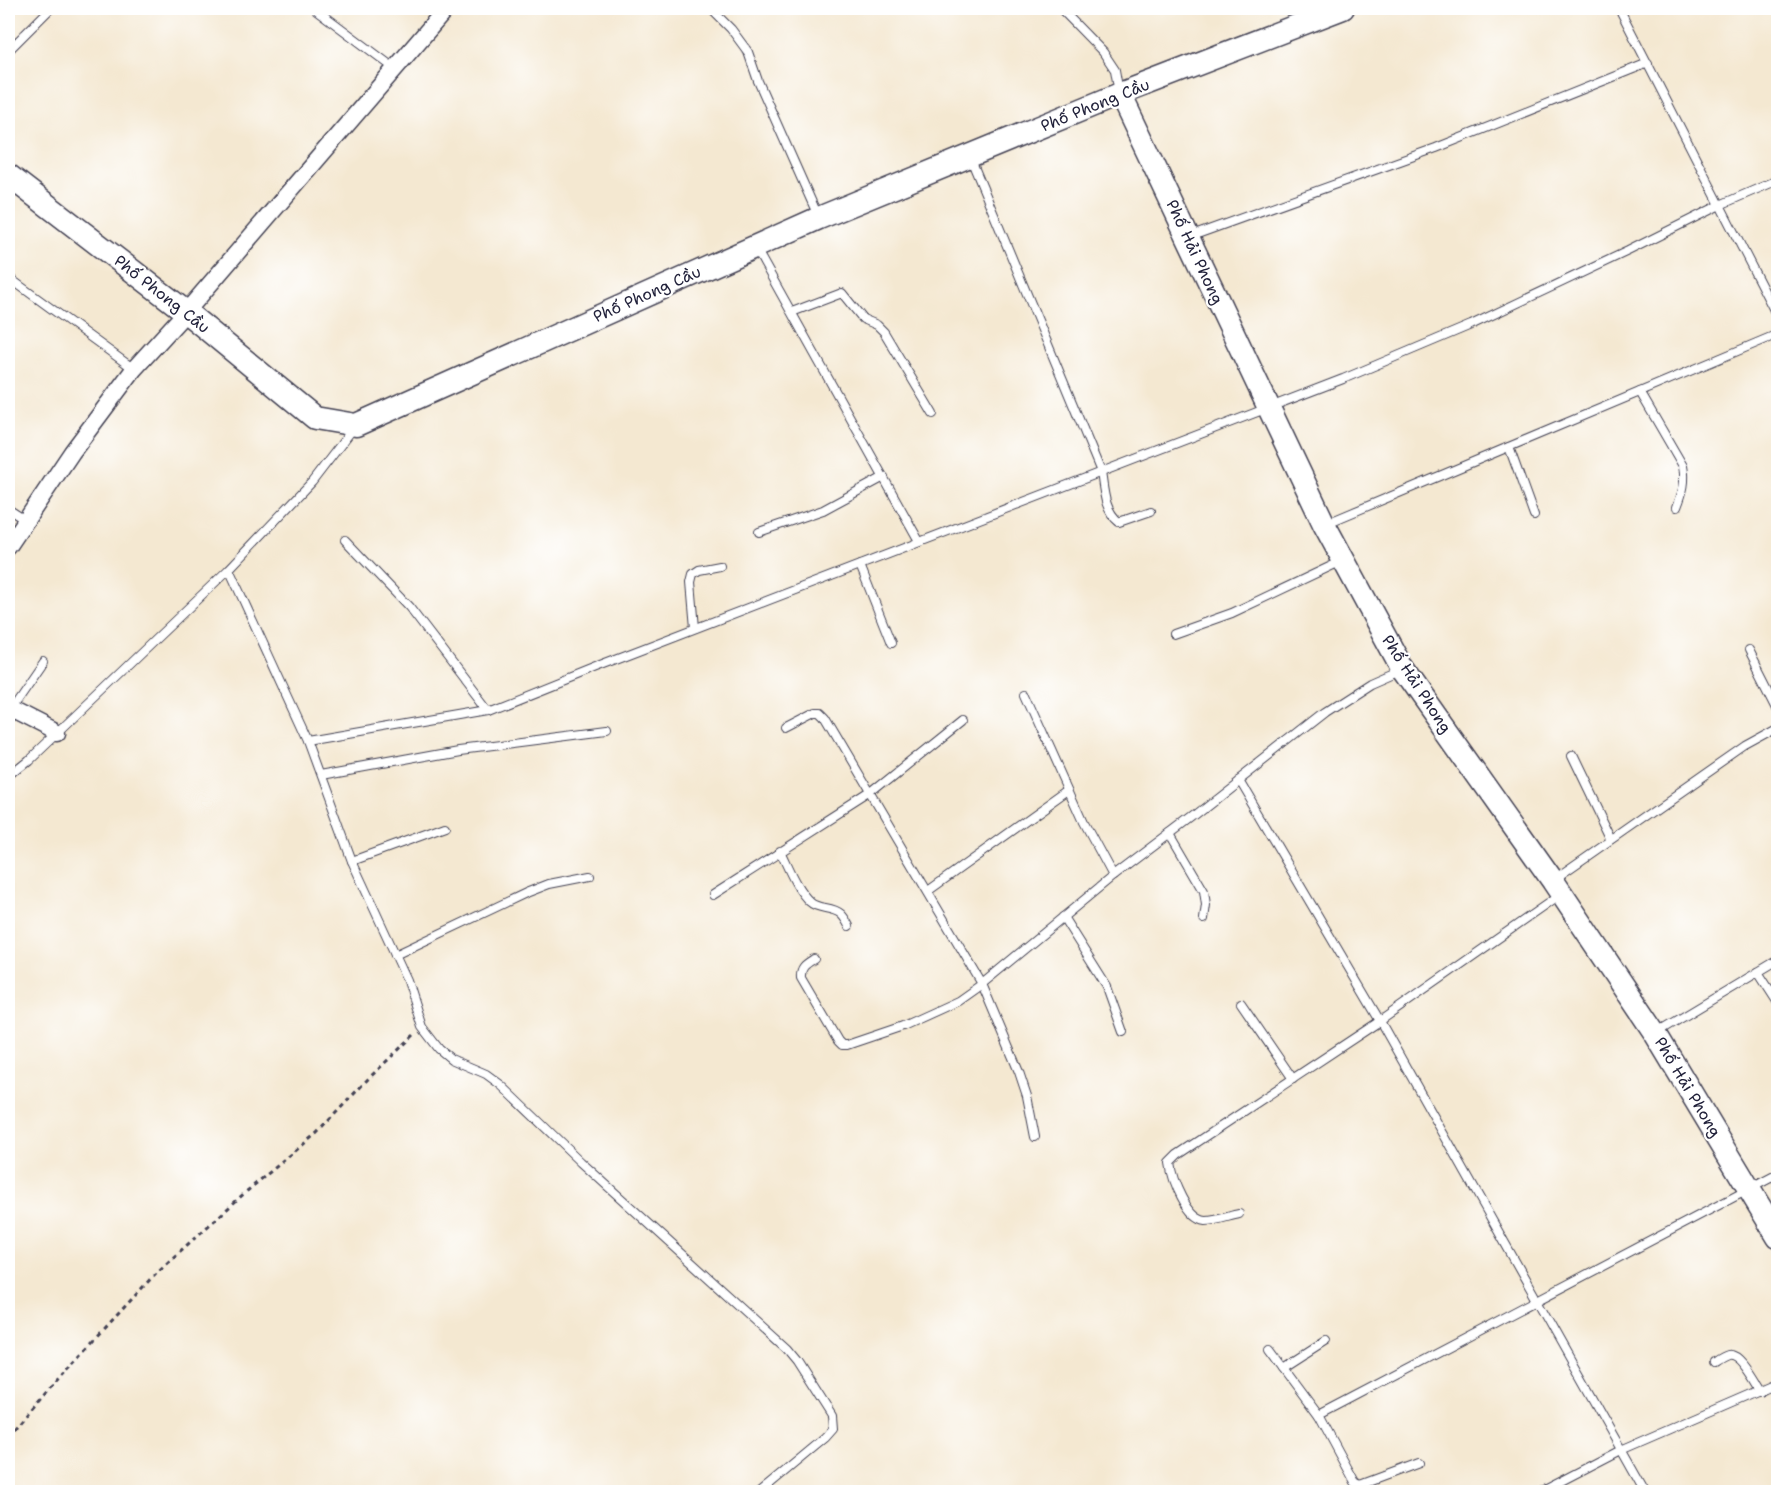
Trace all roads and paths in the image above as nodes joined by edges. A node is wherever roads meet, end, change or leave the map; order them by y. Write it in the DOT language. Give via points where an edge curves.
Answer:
graph roads {
  1 [pos="51,8"];
  2 [pos="314,8"];
  3 [pos="447,8"];
  4 [pos="710,8"];
  5 [pos="1060,8"];
  6 [pos="1343,8"];
  7 [pos="1619,8"];
  8 [pos="8,51"];
  9 [pos="1648,63"];
  10 [pos="394,68"];
  11 [pos="1120,94"];
  12 [pos="970,157"];
  13 [pos="8,175"];
  14 [pos="1779,180"];
  15 [pos="1720,205"];
  16 [pos="819,218"];
  17 [pos="1189,237"];
  18 [pos="754,246"];
  19 [pos="8,277"];
  20 [pos="186,312"];
  21 [pos="792,312"];
  22 [pos="1779,318"];
  23 [pos="1779,334"];
  24 [pos="134,369"];
  25 [pos="1640,392"];
  26 [pos="1267,407"];
  27 [pos="933,414"];
  28 [pos="356,425"];
  29 [pos="1509,447"];
  30 [pos="1101,472"];
  31 [pos="884,477"];
  32 [pos="1677,507"];
  33 [pos="8,509"];
  34 [pos="1151,511"];
  35 [pos="1534,516"];
  36 [pos="25,520"];
  37 [pos="1324,524"];
  38 [pos="759,532"];
  39 [pos="345,540"];
  40 [pos="919,541"];
  41 [pos="8,547"];
  42 [pos="1344,560"];
  43 [pos="860,565"];
  44 [pos="720,566"];
  45 [pos="229,569"];
  46 [pos="695,628"];
  47 [pos="1173,634"];
  48 [pos="891,643"];
  49 [pos="1749,650"];
  50 [pos="43,661"];
  51 [pos="1400,664"];
  52 [pos="1026,693"];
  53 [pos="1779,707"];
  54 [pos="9,708"];
  55 [pos="488,710"];
  56 [pos="963,720"];
  57 [pos="786,728"];
  58 [pos="1779,728"];
  59 [pos="607,731"];
  60 [pos="57,733"];
  61 [pos="308,741"];
  62 [pos="1571,756"];
  63 [pos="319,771"];
  64 [pos="8,777"];
  65 [pos="1238,780"];
  66 [pos="1069,790"];
  67 [pos="872,794"];
  68 [pos="445,826"];
  69 [pos="1170,833"];
  70 [pos="1611,838"];
  71 [pos="780,851"];
  72 [pos="352,861"];
  73 [pos="590,876"];
  74 [pos="1113,876"];
  75 [pos="1557,888"];
  76 [pos="928,891"];
  77 [pos="713,895"];
  78 [pos="1062,917"];
  79 [pos="1204,919"];
  80 [pos="849,926"];
  81 [pos="395,955"];
  82 [pos="814,958"];
  83 [pos="1779,960"];
  84 [pos="1758,972"];
  85 [pos="982,984"];
  86 [pos="1241,1003"];
  87 [pos="1779,1004"];
  88 [pos="1380,1021"];
  89 [pos="422,1027"];
  90 [pos="1123,1032"];
  91 [pos="1655,1033"];
  92 [pos="1293,1079"];
  93 [pos="1035,1137"];
  94 [pos="1779,1174"];
  95 [pos="1749,1189"];
  96 [pos="1239,1214"];
  97 [pos="1779,1237"];
  98 [pos="1538,1301"];
  99 [pos="1326,1341"];
  100 [pos="1270,1349"];
  101 [pos="1714,1362"];
  102 [pos="1284,1368"];
  103 [pos="1779,1382"];
  104 [pos="1760,1391"];
  105 [pos="1319,1415"];
  106 [pos="8,1436"];
  107 [pos="1621,1450"];
  108 [pos="1419,1463"];
  109 [pos="760,1492"];
  110 [pos="1540,1492"];
  111 [pos="1644,1492"];
  1 -- 8 [label="lane"];
  2 -- 10 [label="lane"];
  3 -- 10 [label="street"];
  4 -- 16 [label="lane" via="748,52"];
  5 -- 11 [label="lane" via="1103,52 1115,70"];
  6 -- 11 [label="street, Phố Phong Cầu"];
  7 -- 9 [label="lane"];
  9 -- 15 [label="lane"];
  9 -- 17 [label="lane" via="1436,148"];
  10 -- 20 [label="street"];
  11 -- 12 [label="street, Phố Phong Cầu"];
  11 -- 17 [label="street, Phố Hải Phong"];
  12 -- 16 [label="street, Phố Phong Cầu"];
  12 -- 30 [label="lane"];
  13 -- 20 [label="street, Phố Phong Cầu"];
  14 -- 15 [label="lane"];
  15 -- 22 [label="lane"];
  15 -- 26 [label="lane" via="1471,325"];
  16 -- 18 [label="street, Phố Phong Cầu"];
  17 -- 26 [label="street, Phố Hải Phong"];
  18 -- 21 [label="lane"];
  18 -- 28 [label="street, Phố Phong Cầu"];
  19 -- 24 [label="lane"];
  20 -- 24 [label="street"];
  20 -- 28 [label="street, Phố Phong Cầu" via="315,418"];
  21 -- 27 [label="lane" via="842,293 863,319 884,332"];
  21 -- 31 [label="lane"];
  23 -- 25 [label="lane"];
  24 -- 36 [label="street"];
  25 -- 29 [label="lane"];
  25 -- 32 [label="lane" via="1683,466 1684,485"];
  26 -- 30 [label="lane"];
  26 -- 37 [label="street, Phố Hải Phong"];
  28 -- 45 [label="lane" via="312,482"];
  29 -- 35 [label="lane"];
  29 -- 37 [label="lane"];
  30 -- 34 [label="lane" via="1110,515 1119,522"];
  30 -- 40 [label="lane"];
  31 -- 38 [label="lane" via="824,510"];
  31 -- 40 [label="lane"];
  33 -- 36 [label="lane"];
  36 -- 41 [label="street"];
  37 -- 42 [label="street, Phố Hải Phong"];
  39 -- 55 [label="lane" via="409,607"];
  40 -- 43 [label="lane"];
  42 -- 47 [label="lane" via="1232,613"];
  42 -- 51 [label="street, Phố Hải Phong"];
  43 -- 46 [label="lane"];
  43 -- 48 [label="lane"];
  44 -- 46 [label="lane" via="693,574"];
  45 -- 60 [label="lane"];
  45 -- 61 [label="lane"];
  46 -- 55 [label="lane"];
  49 -- 53 [label="lane"];
  50 -- 54 [label="lane"];
  51 -- 65 [label="lane" via="1325,712"];
  51 -- 75 [label="street, Phố Hải Phong"];
  52 -- 66 [label="lane"];
  54 -- 60 [label="street"];
  55 -- 61 [label="lane"];
  56 -- 67 [label="lane"];
  57 -- 67 [label="lane" via="820,713"];
  58 -- 70 [label="lane" via="1745,746"];
  59 -- 63 [label="lane"];
  60 -- 64 [label="lane"];
  61 -- 63 [label="lane"];
  62 -- 70 [label="lane"];
  63 -- 72 [label="lane"];
  65 -- 69 [label="lane"];
  65 -- 88 [label="lane"];
  66 -- 74 [label="lane"];
  66 -- 76 [label="lane"];
  67 -- 71 [label="lane"];
  67 -- 76 [label="lane"];
  68 -- 72 [label="lane"];
  69 -- 74 [label="lane"];
  69 -- 79 [label="lane" via="1204,891"];
  70 -- 75 [label="lane"];
  71 -- 77 [label="lane"];
  71 -- 80 [label="lane" via="810,903 840,914"];
  72 -- 81 [label="lane"];
  73 -- 81 [label="lane" via="526,893"];
  74 -- 78 [label="lane"];
  75 -- 88 [label="lane"];
  75 -- 91 [label="street, Phố Hải Phong"];
  76 -- 85 [label="lane"];
  78 -- 85 [label="lane"];
  78 -- 90 [label="lane" via="1107,987"];
  81 -- 89 [label="lane"];
  82 -- 85 [label="lane" via="803,966 801,978 842,1045 935,1013"];
  83 -- 84 [label="lane"];
  84 -- 87 [label="lane"];
  84 -- 91 [label="lane"];
  85 -- 93 [label="lane" via="1019,1072"];
  86 -- 92 [label="lane"];
  88 -- 92 [label="lane"];
  88 -- 98 [label="lane"];
  89 -- 106 [label="path" via="317,1133 156,1273"];
  89 -- 109 [label="lane" via="451,1059 501,1085 797,1361 832,1416 833,1429"];
  91 -- 95 [label="street, Phố Hải Phong"];
  92 -- 96 [label="lane" via="1170,1163 1191,1214 1208,1221"];
  94 -- 95 [label="lane"];
  95 -- 97 [label="street, Phố Hải Phong"];
  95 -- 98 [label="lane"];
  98 -- 105 [label="lane"];
  98 -- 107 [label="lane"];
  99 -- 102 [label="lane"];
  100 -- 102 [label="lane"];
  101 -- 104 [label="lane" via="1734,1355"];
  102 -- 105 [label="lane"];
  103 -- 104 [label="lane"];
  104 -- 107 [label="lane"];
  105 -- 108 [label="lane" via="1360,1485"];
  107 -- 110 [label="lane"];
  107 -- 111 [label="lane"];
}
